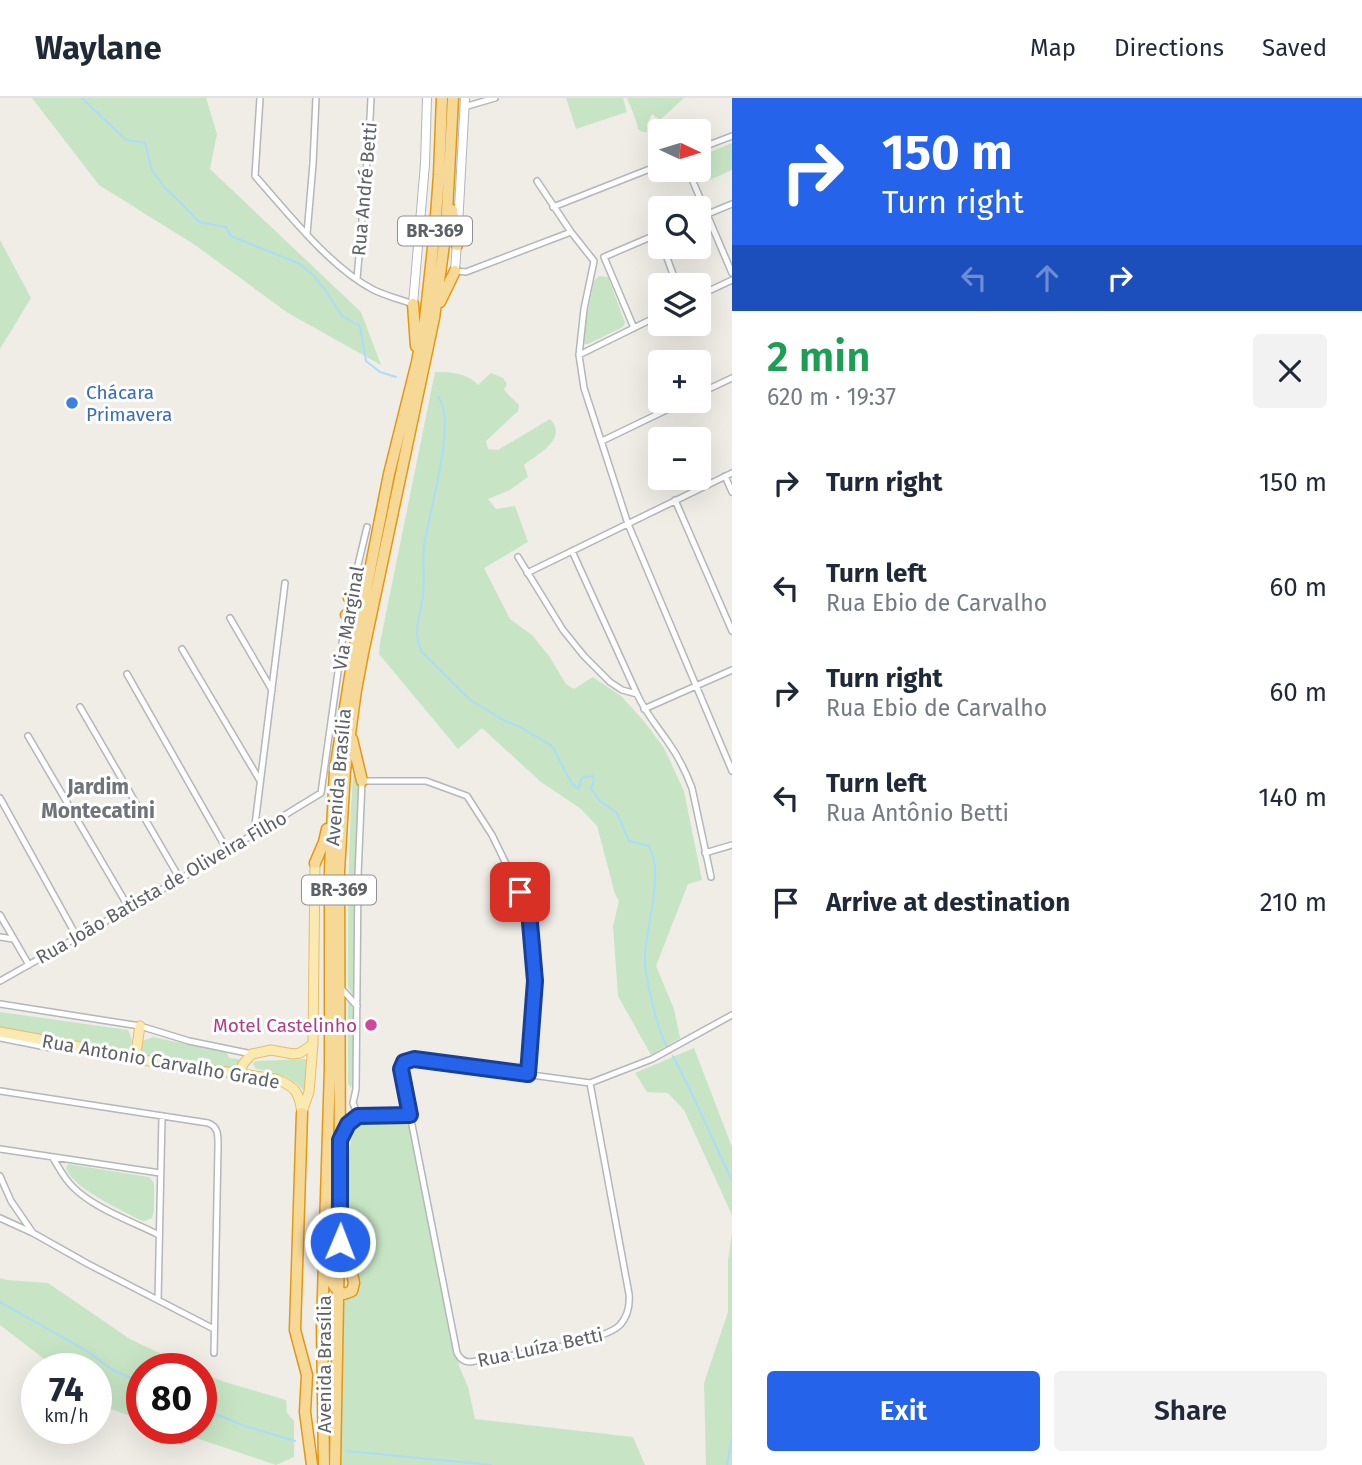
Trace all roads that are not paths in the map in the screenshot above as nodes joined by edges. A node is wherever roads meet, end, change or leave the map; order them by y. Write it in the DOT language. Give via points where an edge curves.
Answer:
graph roads {
  1 [pos="316,98"];
  2 [pos="371,98"];
  3 [pos="427,98"];
  4 [pos="442,98"];
  5 [pos="453,98"];
  6 [pos="495,98"];
  7 [pos="259,100"];
  8 [pos="464,102"];
  9 [pos="732,136"];
  10 [pos="711,144"];
  11 [pos="648,170"];
  12 [pos="449,174"];
  13 [pos="537,181"];
  14 [pos="732,204"];
  15 [pos="553,207"];
  16 [pos="711,213"];
  17 [pos="711,226"];
  18 [pos="571,232"];
  19 [pos="307,234"];
  20 [pos="648,239"];
  21 [pos="457,245"];
  22 [pos="604,257"];
  23 [pos="594,261"];
  24 [pos="455,271"];
  25 [pos="732,273"];
  26 [pos="357,279"];
  27 [pos="732,280"];
  28 [pos="711,290"];
  29 [pos="413,304"];
  30 [pos="434,318"];
  31 [pos="648,321"];
  32 [pos="634,328"];
  33 [pos="579,355"];
  34 [pos="417,362"];
  35 [pos="732,378"];
  36 [pos="711,388"];
  37 [pos="660,413"];
  38 [pos="602,441"];
  39 [pos="732,473"];
  40 [pos="725,477"];
  41 [pos="732,492"];
  42 [pos="675,500"];
  43 [pos="628,524"];
  44 [pos="367,527"];
  45 [pos="572,551"];
  46 [pos="374,557"];
  47 [pos="518,557"];
  48 [pos="527,573"];
  49 [pos="285,583"];
  50 [pos="349,598"];
  51 [pos="346,615"];
  52 [pos="230,618"];
  53 [pos="732,631"];
  54 [pos="182,649"];
  55 [pos="354,651"];
  56 [pos="732,670"];
  57 [pos="128,674"];
  58 [pos="695,686"];
  59 [pos="272,690"];
  60 [pos="637,694"];
  61 [pos="80,707"];
  62 [pos="644,709"];
  63 [pos="350,732"];
  64 [pos="27,736"];
  65 [pos="732,771"];
  66 [pos="260,780"];
  67 [pos="362,781"];
  68 [pos="321,793"];
  69 [pos="0,798"];
  70 [pos="332,809"];
  71 [pos="254,833"];
  72 [pos="732,845"];
  73 [pos="227,850"];
  74 [pos="705,853"];
  75 [pos="315,863"];
  76 [pos="711,877"];
  77 [pos="180,879"];
  78 [pos="129,908"];
  79 [pos="0,915"];
  80 [pos="0,937"];
  81 [pos="77,937"];
  82 [pos="13,939"];
  83 [pos="29,965"];
  84 [pos="0,981"];
  85 [pos="340,987"];
  86 [pos="0,1003"];
  87 [pos="357,1006"];
  88 [pos="732,1015"];
  89 [pos="140,1026"];
  90 [pos="0,1032"];
  91 [pos="0,1038"];
  92 [pos="313,1044"];
  93 [pos="72,1045"];
  94 [pos="252,1054"];
  95 [pos="135,1059"];
  96 [pos="240,1074"];
  97 [pos="528,1074"];
  98 [pos="590,1083"];
  99 [pos="356,1089"];
  100 [pos="0,1091"];
  101 [pos="341,1101"];
  102 [pos="302,1113"];
  103 [pos="410,1115"];
  104 [pos="358,1116"];
  105 [pos="162,1117"];
  106 [pos="340,1140"];
  107 [pos="0,1149"];
  108 [pos="53,1158"];
  109 [pos="160,1173"];
  110 [pos="0,1176"];
  111 [pos="19,1213"];
  112 [pos="0,1218"];
  113 [pos="9,1223"];
  114 [pos="33,1233"];
  115 [pos="159,1235"];
  116 [pos="324,1249"];
  117 [pos="339,1292"];
  118 [pos="158,1300"];
  119 [pos="214,1329"];
  120 [pos="214,1353"];
  121 [pos="312,1465"];
  122 [pos="324,1465"];
  123 [pos="335,1465"];
  1 -- 19 [label="street"];
  2 -- 26 [label="street, Rua André Betti"];
  3 -- 29 [label="street"];
  4 -- 34 [label="highway, Avenida Brasília / BR-369" via="429,294"];
  5 -- 12 [label="highway, Avenida Brasília / BR-369"];
  6 -- 8 [label="street"];
  7 -- 19 [label="street" via="255,176"];
  8 -- 21 [label="street"];
  9 -- 10 [label="street"];
  11 -- 15 [label="street"];
  12 -- 21 [label="highway"];
  12 -- 30 [label="highway, Avenida Brasília / BR-369"];
  13 -- 15 [label="street"];
  14 -- 16 [label="street"];
  15 -- 18 [label="street"];
  17 -- 25 [label="street"];
  18 -- 23 [label="street"];
  18 -- 24 [label="street" via="466,272"];
  19 -- 26 [label="street"];
  20 -- 22 [label="street"];
  21 -- 24 [label="street"];
  22 -- 23 [label="street"];
  22 -- 32 [label="street"];
  23 -- 33 [label="street"];
  24 -- 30 [label="highway"];
  26 -- 29 [label="street"];
  27 -- 28 [label="street"];
  29 -- 34 [label="highway"];
  30 -- 63 [label="highway, Avenida Brasília / BR-369"];
  31 -- 32 [label="street"];
  32 -- 33 [label="street"];
  33 -- 38 [label="street" via="584,388"];
  34 -- 46 [label="highway, Avenida Brasília / BR-369"];
  35 -- 36 [label="street"];
  37 -- 38 [label="street"];
  38 -- 43 [label="street"];
  39 -- 40 [label="street"];
  40 -- 41 [label="street"];
  40 -- 42 [label="street"];
  42 -- 43 [label="street"];
  42 -- 53 [label="street"];
  43 -- 45 [label="street"];
  43 -- 58 [label="street"];
  44 -- 50 [label="street, Via Marginal"];
  45 -- 48 [label="street"];
  45 -- 60 [label="street"];
  46 -- 50 [label="highway" via="361,591"];
  46 -- 55 [label="highway, Avenida Brasília / BR-369"];
  47 -- 48 [label="street"];
  48 -- 60 [label="street" via="583,656 610,682"];
  49 -- 59 [label="street"];
  50 -- 51 [label="street, Via Marginal"];
  51 -- 55 [label="highway" via="354,627"];
  51 -- 68 [label="street, Via Marginal"];
  52 -- 59 [label="street"];
  54 -- 66 [label="street"];
  55 -- 70 [label="highway, Avenida Brasília / BR-369"];
  56 -- 58 [label="street"];
  57 -- 73 [label="street"];
  58 -- 62 [label="street"];
  58 -- 65 [label="street"];
  59 -- 66 [label="street"];
  60 -- 62 [label="street"];
  61 -- 77 [label="street"];
  62 -- 74 [label="street" via="686,774"];
  63 -- 67 [label="highway"];
  63 -- 85 [label="highway, Avenida Brasília / BR-369" via="339,870"];
  64 -- 78 [label="street"];
  66 -- 71 [label="street"];
  67 -- 87 [label="street"];
  67 -- 97 [label="street" via="426,781 467,796 492,835 529,911 535,981"];
  68 -- 71 [label="street, Rua João Batista de Oliveira Filho"];
  69 -- 81 [label="street"];
  70 -- 75 [label="highway"];
  70 -- 116 [label="highway, Avenida Brasília / BR-369"];
  71 -- 73 [label="street, Rua João Batista de Oliveira Filho"];
  72 -- 74 [label="street"];
  73 -- 77 [label="street, Rua João Batista de Oliveira Filho"];
  74 -- 76 [label="street"];
  75 -- 92 [label="main road"];
  77 -- 78 [label="street, Rua João Batista de Oliveira Filho"];
  78 -- 81 [label="street, Rua João Batista de Oliveira Filho"];
  79 -- 82 [label="street"];
  80 -- 82 [label="street"];
  81 -- 83 [label="street, Rua João Batista de Oliveira Filho"];
  82 -- 83 [label="street"];
  83 -- 84 [label="street, Rua João Batista de Oliveira Filho"];
  85 -- 87 [label="street"];
  85 -- 101 [label="highway, Avenida Brasília / BR-369"];
  86 -- 89 [label="street"];
  87 -- 99 [label="street"];
  88 -- 98 [label="street" via="652,1059"];
  89 -- 94 [label="street"];
  89 -- 95 [label="main road"];
  90 -- 93 [label="main road, Rua Antonio Carvalho Grade"];
  91 -- 93 [label="street" via="51,1048"];
  92 -- 94 [label="main road, Rua Antonio Carvalho Grade" via="300,1054 271,1050"];
  92 -- 102 [label="main road" via="309,1092"];
  93 -- 95 [label="main road, Rua Antonio Carvalho Grade"];
  94 -- 96 [label="main road"];
  95 -- 96 [label="main road, Rua Antonio Carvalho Grade"];
  96 -- 102 [label="main road, Rua Antonio Carvalho Grade" via="289,1084 296,1091"];
  97 -- 98 [label="street"];
  97 -- 103 [label="street" via="409,1059 401,1069"];
  98 -- 103 [label="street, Rua Luíza Betti" via="629,1294 627,1314 621,1324 601,1336 470,1362 457,1353"];
  99 -- 101 [label="street"];
  99 -- 104 [label="street" via="353,1103"];
  100 -- 105 [label="street"];
  101 -- 106 [label="highway, Avenida Brasília / BR-369"];
  102 -- 121 [label="highway" via="295,1329 307,1375 305,1412"];
  103 -- 104 [label="street"];
  104 -- 106 [label="street"];
  105 -- 109 [label="street"];
  105 -- 119 [label="street" via="208,1123 218,1131"];
  106 -- 117 [label="highway, Avenida Brasília / BR-369" via="340,1193 354,1287 349,1293"];
  107 -- 108 [label="street"];
  108 -- 109 [label="street"];
  108 -- 115 [label="street" via="82,1195"];
  109 -- 115 [label="street"];
  110 -- 111 [label="street"];
  111 -- 113 [label="street"];
  111 -- 114 [label="street"];
  112 -- 113 [label="street"];
  113 -- 114 [label="street"];
  114 -- 118 [label="street"];
  115 -- 118 [label="street"];
  116 -- 117 [label="highway" via="331,1280"];
  116 -- 122 [label="highway, Avenida Brasília / BR-369"];
  117 -- 123 [label="highway, Avenida Brasília"];
  118 -- 119 [label="street"];
  119 -- 120 [label="street"];
}
